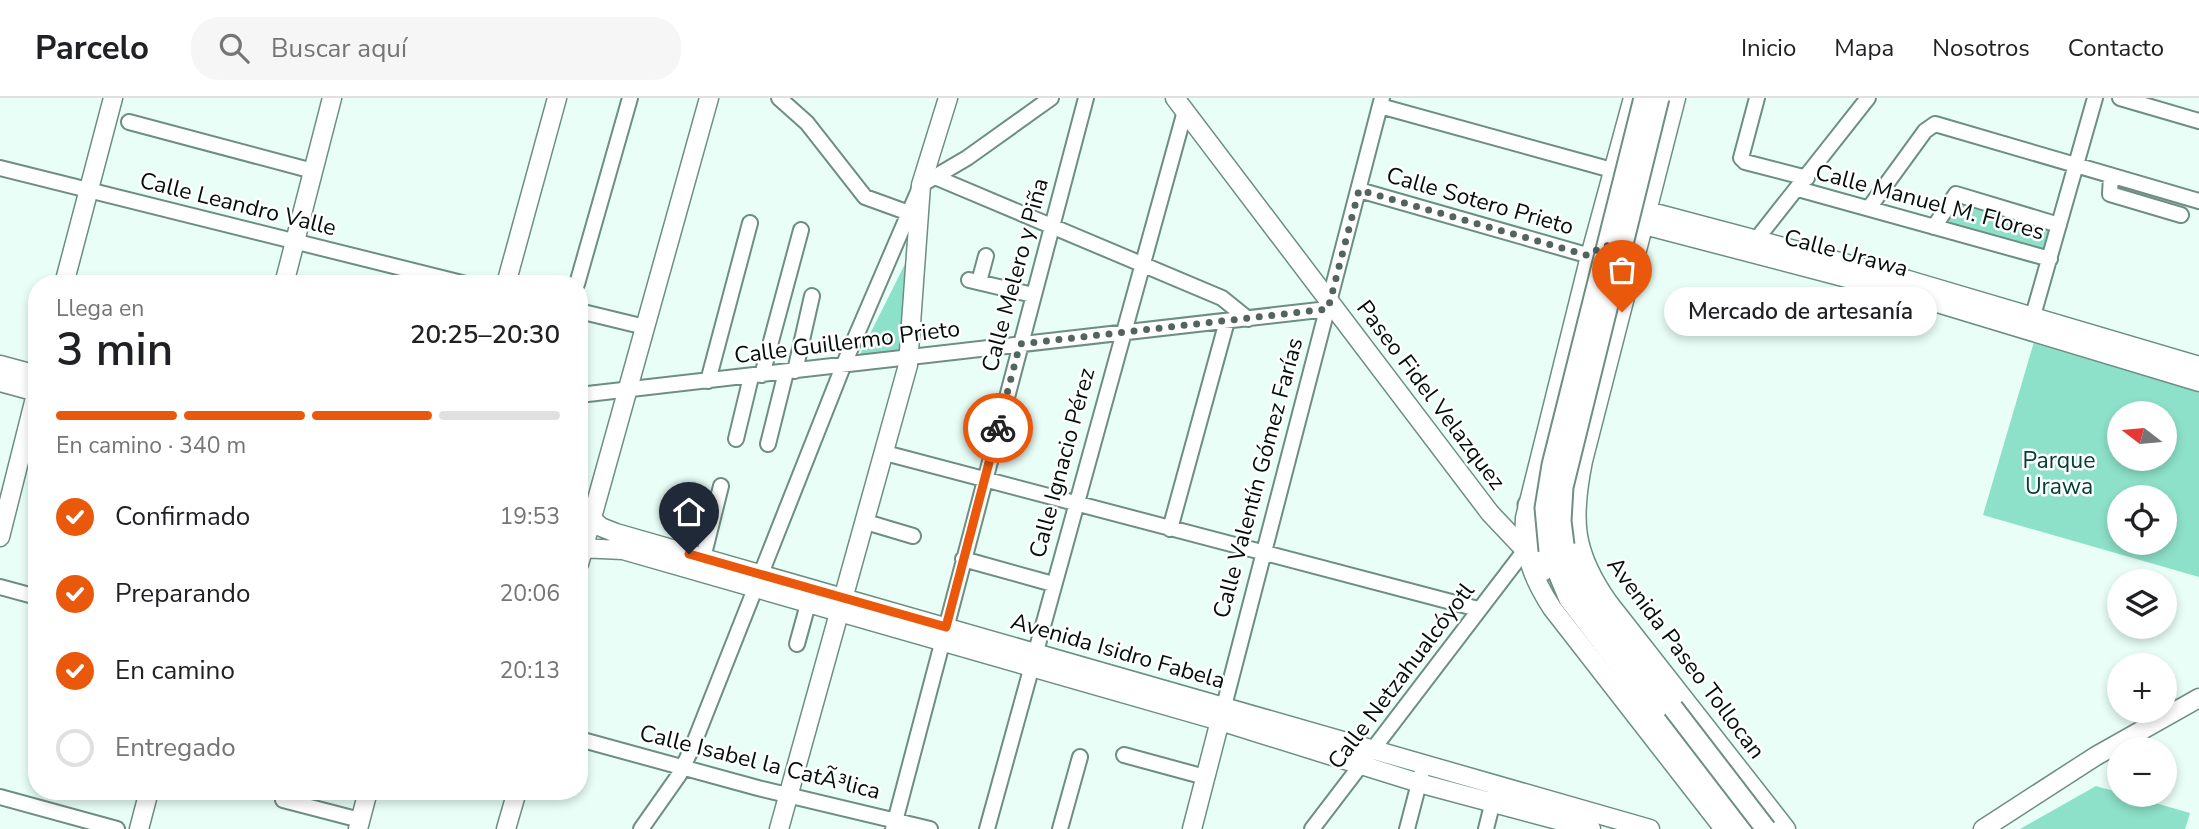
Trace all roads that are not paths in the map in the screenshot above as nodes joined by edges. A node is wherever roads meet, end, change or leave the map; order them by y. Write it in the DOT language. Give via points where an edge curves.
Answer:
graph roads {
  1 [pos="113,98"];
  2 [pos="332,98"];
  3 [pos="557,98"];
  4 [pos="630,98"];
  5 [pos="709,98"];
  6 [pos="779,98"];
  7 [pos="948,98"];
  8 [pos="1051,98"];
  9 [pos="1086,98"];
  10 [pos="1633,98"];
  11 [pos="1644,98"];
  12 [pos="1659,98"];
  13 [pos="1676,98"];
  14 [pos="1757,98"];
  15 [pos="1868,98"];
  16 [pos="2095,98"];
  17 [pos="2120,98"];
  18 [pos="1381,102"];
  19 [pos="1180,104"];
  20 [pos="2199,121"];
  21 [pos="129,122"];
  22 [pos="1618,151"];
  23 [pos="1660,161"];
  24 [pos="2076,166"];
  25 [pos="0,168"];
  26 [pos="1612,170"];
  27 [pos="313,171"];
  28 [pos="2111,176"];
  29 [pos="928,181"];
  30 [pos="1802,183"];
  31 [pos="89,190"];
  32 [pos="1359,190"];
  33 [pos="2192,199"];
  34 [pos="1602,206"];
  35 [pos="1869,208"];
  36 [pos="909,213"];
  37 [pos="1645,217"];
  38 [pos="750,223"];
  39 [pos="2059,225"];
  40 [pos="1051,226"];
  41 [pos="1934,227"];
  42 [pos="801,230"];
  43 [pos="295,241"];
  44 [pos="1755,241"];
  45 [pos="986,256"];
  46 [pos="1590,256"];
  47 [pos="2050,258"];
  48 [pos="1140,264"];
  49 [pos="1634,266"];
  50 [pos="66,275"];
  51 [pos="286,275"];
  52 [pos="430,275"];
  53 [pos="508,275"];
  54 [pos="580,275"];
  55 [pos="1033,295"];
  56 [pos="812,296"];
  57 [pos="1329,306"];
  58 [pos="588,313"];
  59 [pos="1248,319"];
  60 [pos="1227,321"];
  61 [pos="2031,323"];
  62 [pos="645,327"];
  63 [pos="1121,334"];
  64 [pos="1569,337"];
  65 [pos="1020,344"];
  66 [pos="910,356"];
  67 [pos="1609,358"];
  68 [pos="844,364"];
  69 [pos="0,365"];
  70 [pos="2199,366"];
  71 [pos="791,372"];
  72 [pos="28,373"];
  73 [pos="757,376"];
  74 [pos="708,381"];
  75 [pos="0,382"];
  76 [pos="2199,382"];
  77 [pos="28,389"];
  78 [pos="627,390"];
  79 [pos="588,394"];
  80 [pos="28,427"];
  81 [pos="736,439"];
  82 [pos="768,444"];
  83 [pos="885,453"];
  84 [pos="984,480"];
  85 [pos="721,486"];
  86 [pos="1075,504"];
  87 [pos="1528,505"];
  88 [pos="588,508"];
  89 [pos="588,515"];
  90 [pos="866,522"];
  91 [pos="1170,529"];
  92 [pos="914,536"];
  93 [pos="0,537"];
  94 [pos="1556,548"];
  95 [pos="1525,550"];
  96 [pos="588,552"];
  97 [pos="1263,554"];
  98 [pos="703,558"];
  99 [pos="964,559"];
  100 [pos="1590,575"];
  101 [pos="758,581"];
  102 [pos="1053,584"];
  103 [pos="0,587"];
  104 [pos="28,595"];
  105 [pos="1569,599"];
  106 [pos="808,604"];
  107 [pos="842,606"];
  108 [pos="1478,609"];
  109 [pos="944,634"];
  110 [pos="797,644"];
  111 [pos="1625,645"];
  112 [pos="1033,660"];
  113 [pos="2199,698"];
  114 [pos="1222,713"];
  115 [pos="1666,713"];
  116 [pos="588,741"];
  117 [pos="1374,750"];
  118 [pos="1124,755"];
  119 [pos="1080,757"];
  120 [pos="1424,764"];
  121 [pos="1364,765"];
  122 [pos="684,766"];
  123 [pos="1205,777"];
  124 [pos="1419,783"];
  125 [pos="1494,793"];
  126 [pos="789,795"];
  127 [pos="0,797"];
  128 [pos="147,800"];
  129 [pos="283,800"];
  130 [pos="366,800"];
  131 [pos="514,800"];
  132 [pos="1768,806"];
  133 [pos="359,824"];
  134 [pos="894,825"];
  135 [pos="1721,827"];
  136 [pos="117,829"];
  137 [pos="139,829"];
  138 [pos="506,829"];
  139 [pos="641,829"];
  140 [pos="779,829"];
  141 [pos="930,829"];
  142 [pos="987,829"];
  143 [pos="1060,829"];
  144 [pos="1192,829"];
  145 [pos="1312,829"];
  146 [pos="1407,829"];
  147 [pos="1486,829"];
  148 [pos="1591,829"];
  149 [pos="1650,829"];
  150 [pos="1744,829"];
  151 [pos="1763,829"];
  152 [pos="1786,829"];
  153 [pos="1983,829"];
  1 -- 31 [label="main road"];
  2 -- 27 [label="main road"];
  3 -- 53 [label="main road"];
  4 -- 54 [label="street"];
  5 -- 62 [label="main road"];
  6 -- 36 [label="street" via="807,123 865,197"];
  7 -- 29 [label="main road"];
  8 -- 29 [label="street"];
  9 -- 40 [label="street, Calle Melero y Piña"];
  10 -- 22 [label="main road"];
  11 -- 94 [label="highway, Avenida Paseo Tollocan, bridge" via="1548,485 1545,508"];
  12 -- 94 [label="highway, Avenida Paseo Tollocan, bridge" via="1563,487"];
  13 -- 23 [label="main road, Avenida Paseo Tollocan"];
  14 -- 30 [label="street, Calle Manuel M. Flores" via="1741,158"];
  15 -- 30 [label="street"];
  16 -- 24 [label="street"];
  17 -- 20 [label="street"];
  18 -- 26 [label="street"];
  18 -- 32 [label="street, Calle Valentín Gómez Farías"];
  19 -- 48 [label="street, Calle Ignacio Pérez"];
  19 -- 57 [label="main road, Paseo Fidel Velazquez"];
  21 -- 27 [label="street"];
  22 -- 23 [label="main road" via="1628,165 1640,170 1657,168"];
  22 -- 26 [label="main road"];
  23 -- 37 [label="main road, Avenida Paseo Tollocan"];
  24 -- 28 [label="street"];
  24 -- 35 [label="street" via="1935,124 1925,131"];
  24 -- 39 [label="street"];
  25 -- 31 [label="street, Calle Leandro Valle"];
  26 -- 34 [label="main road"];
  27 -- 43 [label="main road"];
  28 -- 33 [label="street"];
  28 -- 33 [label="street" via="2110,194 2179,221"];
  29 -- 36 [label="street"];
  29 -- 40 [label="street"];
  29 -- 66 [label="main road"];
  30 -- 35 [label="street, Calle Manuel M. Flores"];
  30 -- 44 [label="street"];
  31 -- 43 [label="street, Calle Leandro Valle"];
  31 -- 50 [label="main road"];
  32 -- 46 [label="street, Calle Sotero Prieto"];
  32 -- 57 [label="street, Calle Valentín Gómez Farías"];
  34 -- 37 [label="main road, Calle Urawa"];
  34 -- 46 [label="main road"];
  35 -- 41 [label="street, Calle Manuel M. Flores"];
  36 -- 68 [label="street"];
  37 -- 44 [label="main road, Calle Urawa"];
  37 -- 49 [label="main road, Avenida Paseo Tollocan"];
  37 -- 61 [label="main road, Calle Urawa"];
  38 -- 74 [label="street"];
  39 -- 41 [label="street" via="1956,194"];
  39 -- 47 [label="street"];
  40 -- 48 [label="street"];
  40 -- 55 [label="street, Calle Melero y Piña"];
  41 -- 47 [label="street, Calle Manuel M. Flores"];
  42 -- 73 [label="street"];
  43 -- 51 [label="main road"];
  43 -- 52 [label="street, Calle Leandro Valle"];
  44 -- 61 [label="main road, Calle Urawa"];
  45 -- 55 [label="street" via="974,281"];
  46 -- 49 [label="main road" via="1601,246 1616,243 1630,252"];
  46 -- 64 [label="main road"];
  47 -- 61 [label="street"];
  48 -- 59 [label="street" via="1222,298"];
  48 -- 63 [label="street, Calle Ignacio Pérez"];
  49 -- 67 [label="main road, Avenida Paseo Tollocan"];
  55 -- 65 [label="street, Calle Melero y Piña"];
  56 -- 71 [label="street"];
  57 -- 59 [label="street, Calle Guillermo Prieto"];
  57 -- 95 [label="main road, Paseo Fidel Velazquez" via="1490,513"];
  57 -- 97 [label="street, Calle Valentín Gómez Farías"];
  58 -- 62 [label="street"];
  59 -- 60 [label="street, Calle Guillermo Prieto"];
  60 -- 63 [label="street, Calle Guillermo Prieto"];
  60 -- 91 [label="street"];
  61 -- 70 [label="main road, Calle Urawa"];
  61 -- 76 [label="main road, Calle Urawa"];
  62 -- 78 [label="main road"];
  63 -- 65 [label="street, Calle Guillermo Prieto"];
  63 -- 86 [label="street, Calle Ignacio Pérez"];
  64 -- 67 [label="main road" via="1582,358 1593,362"];
  64 -- 87 [label="main road"];
  65 -- 66 [label="street, Calle Guillermo Prieto"];
  65 -- 84 [label="street, Calle Melero y Piña"];
  66 -- 68 [label="street, Calle Guillermo Prieto"];
  66 -- 83 [label="main road"];
  67 -- 100 [label="main road, Avenida Paseo Tollocan" via="1577,496 1577,543"];
  68 -- 71 [label="street, Calle Guillermo Prieto"];
  68 -- 101 [label="street"];
  69 -- 72 [label="main road"];
  71 -- 73 [label="street, Calle Guillermo Prieto"];
  71 -- 82 [label="street"];
  73 -- 74 [label="street, Calle Guillermo Prieto"];
  73 -- 81 [label="street"];
  74 -- 78 [label="street, Calle Guillermo Prieto"];
  75 -- 77 [label="main road"];
  78 -- 79 [label="street, Calle Guillermo Prieto"];
  78 -- 88 [label="main road"];
  80 -- 93 [label="main road"];
  83 -- 84 [label="street"];
  83 -- 90 [label="main road"];
  84 -- 86 [label="street"];
  84 -- 99 [label="street, Calle Melero y Piña"];
  85 -- 98 [label="street"];
  86 -- 91 [label="street"];
  86 -- 102 [label="street, Calle Ignacio Pérez"];
  87 -- 95 [label="main road"];
  87 -- 105 [label="highway" via="1542,568 1550,583"];
  89 -- 98 [label="main road, Avenida Isidro Fabela" via="608,530"];
  90 -- 92 [label="street"];
  90 -- 107 [label="main road"];
  91 -- 97 [label="street"];
  94 -- 105 [label="highway, Avenida Paseo Tollocan"];
  94 -- 111 [label="highway, Avenida Paseo Tollocan"];
  95 -- 108 [label="street, Calle Netzahualcóyotl"];
  95 -- 135 [label="main road" via="1552,608"];
  96 -- 101 [label="main road, Avenida Isidro Fabela" via="623,550"];
  97 -- 108 [label="street"];
  97 -- 114 [label="street, Calle Valentín Gómez Farías"];
  98 -- 101 [label="main road, Avenida Isidro Fabela"];
  99 -- 102 [label="street"];
  99 -- 109 [label="street, Calle Melero y Piña"];
  100 -- 111 [label="highway"];
  100 -- 132 [label="main road, Avenida Paseo Tollocan"];
  101 -- 106 [label="main road, Avenida Isidro Fabela"];
  101 -- 107 [label="main road, Avenida Isidro Fabela"];
  101 -- 122 [label="street"];
  102 -- 112 [label="street, Calle Ignacio Pérez"];
  103 -- 104 [label="street"];
  105 -- 115 [label="highway, Avenida Paseo Tollocan"];
  106 -- 107 [label="main road, Avenida Isidro Fabela"];
  106 -- 110 [label="street"];
  107 -- 109 [label="main road, Avenida Isidro Fabela"];
  107 -- 126 [label="main road"];
  108 -- 117 [label="street, Calle Netzahualcóyotl"];
  109 -- 112 [label="main road, Avenida Isidro Fabela"];
  109 -- 134 [label="street, Calle Melero y Piña"];
  111 -- 115 [label="highway, Avenida Paseo Tollocan"];
  112 -- 114 [label="main road, Avenida Isidro Fabela"];
  112 -- 142 [label="street, Calle Ignacio Pérez"];
  113 -- 153 [label="main road" via="2106,750"];
  114 -- 117 [label="main road, Avenida Isidro Fabela"];
  114 -- 121 [label="main road, Avenida Isidro Fabela"];
  114 -- 123 [label="main road, Calle Valentín Gómez Farías"];
  115 -- 150 [label="highway, Avenida Paseo Tollocan"];
  115 -- 151 [label="highway, Avenida Paseo Tollocan, bridge"];
  116 -- 122 [label="street, Calle Isabel la CatÃ³lica"];
  117 -- 120 [label="main road, Avenida Isidro Fabela"];
  117 -- 121 [label="street, Calle Netzahualcóyotl"];
  118 -- 123 [label="street"];
  119 -- 143 [label="street"];
  120 -- 124 [label="street"];
  120 -- 125 [label="main road, Avenida Isidro Fabela"];
  121 -- 124 [label="main road, Avenida Isidro Fabela"];
  121 -- 145 [label="street, Calle Netzahualcóyotl"];
  122 -- 126 [label="street, Calle Isabel la CatÃ³lica"];
  122 -- 139 [label="street"];
  123 -- 144 [label="main road, Calle Valentín Gómez Farías"];
  124 -- 125 [label="main road, Avenida Isidro Fabela"];
  124 -- 146 [label="street"];
  125 -- 147 [label="street"];
  125 -- 148 [label="main road, Avenida Isidro Fabela"];
  125 -- 149 [label="main road, Avenida Isidro Fabela"];
  126 -- 134 [label="street, Calle Isabel la CatÃ³lica"];
  126 -- 140 [label="main road"];
  127 -- 136 [label="street"];
  128 -- 137 [label="main road"];
  129 -- 133 [label="street"];
  130 -- 133 [label="main road"];
  131 -- 138 [label="main road"];
  132 -- 151 [label="main road"];
  132 -- 152 [label="main road, Avenida Paseo Tollocan"];
  134 -- 141 [label="street, Calle Isabel la CatÃ³lica"];
}
